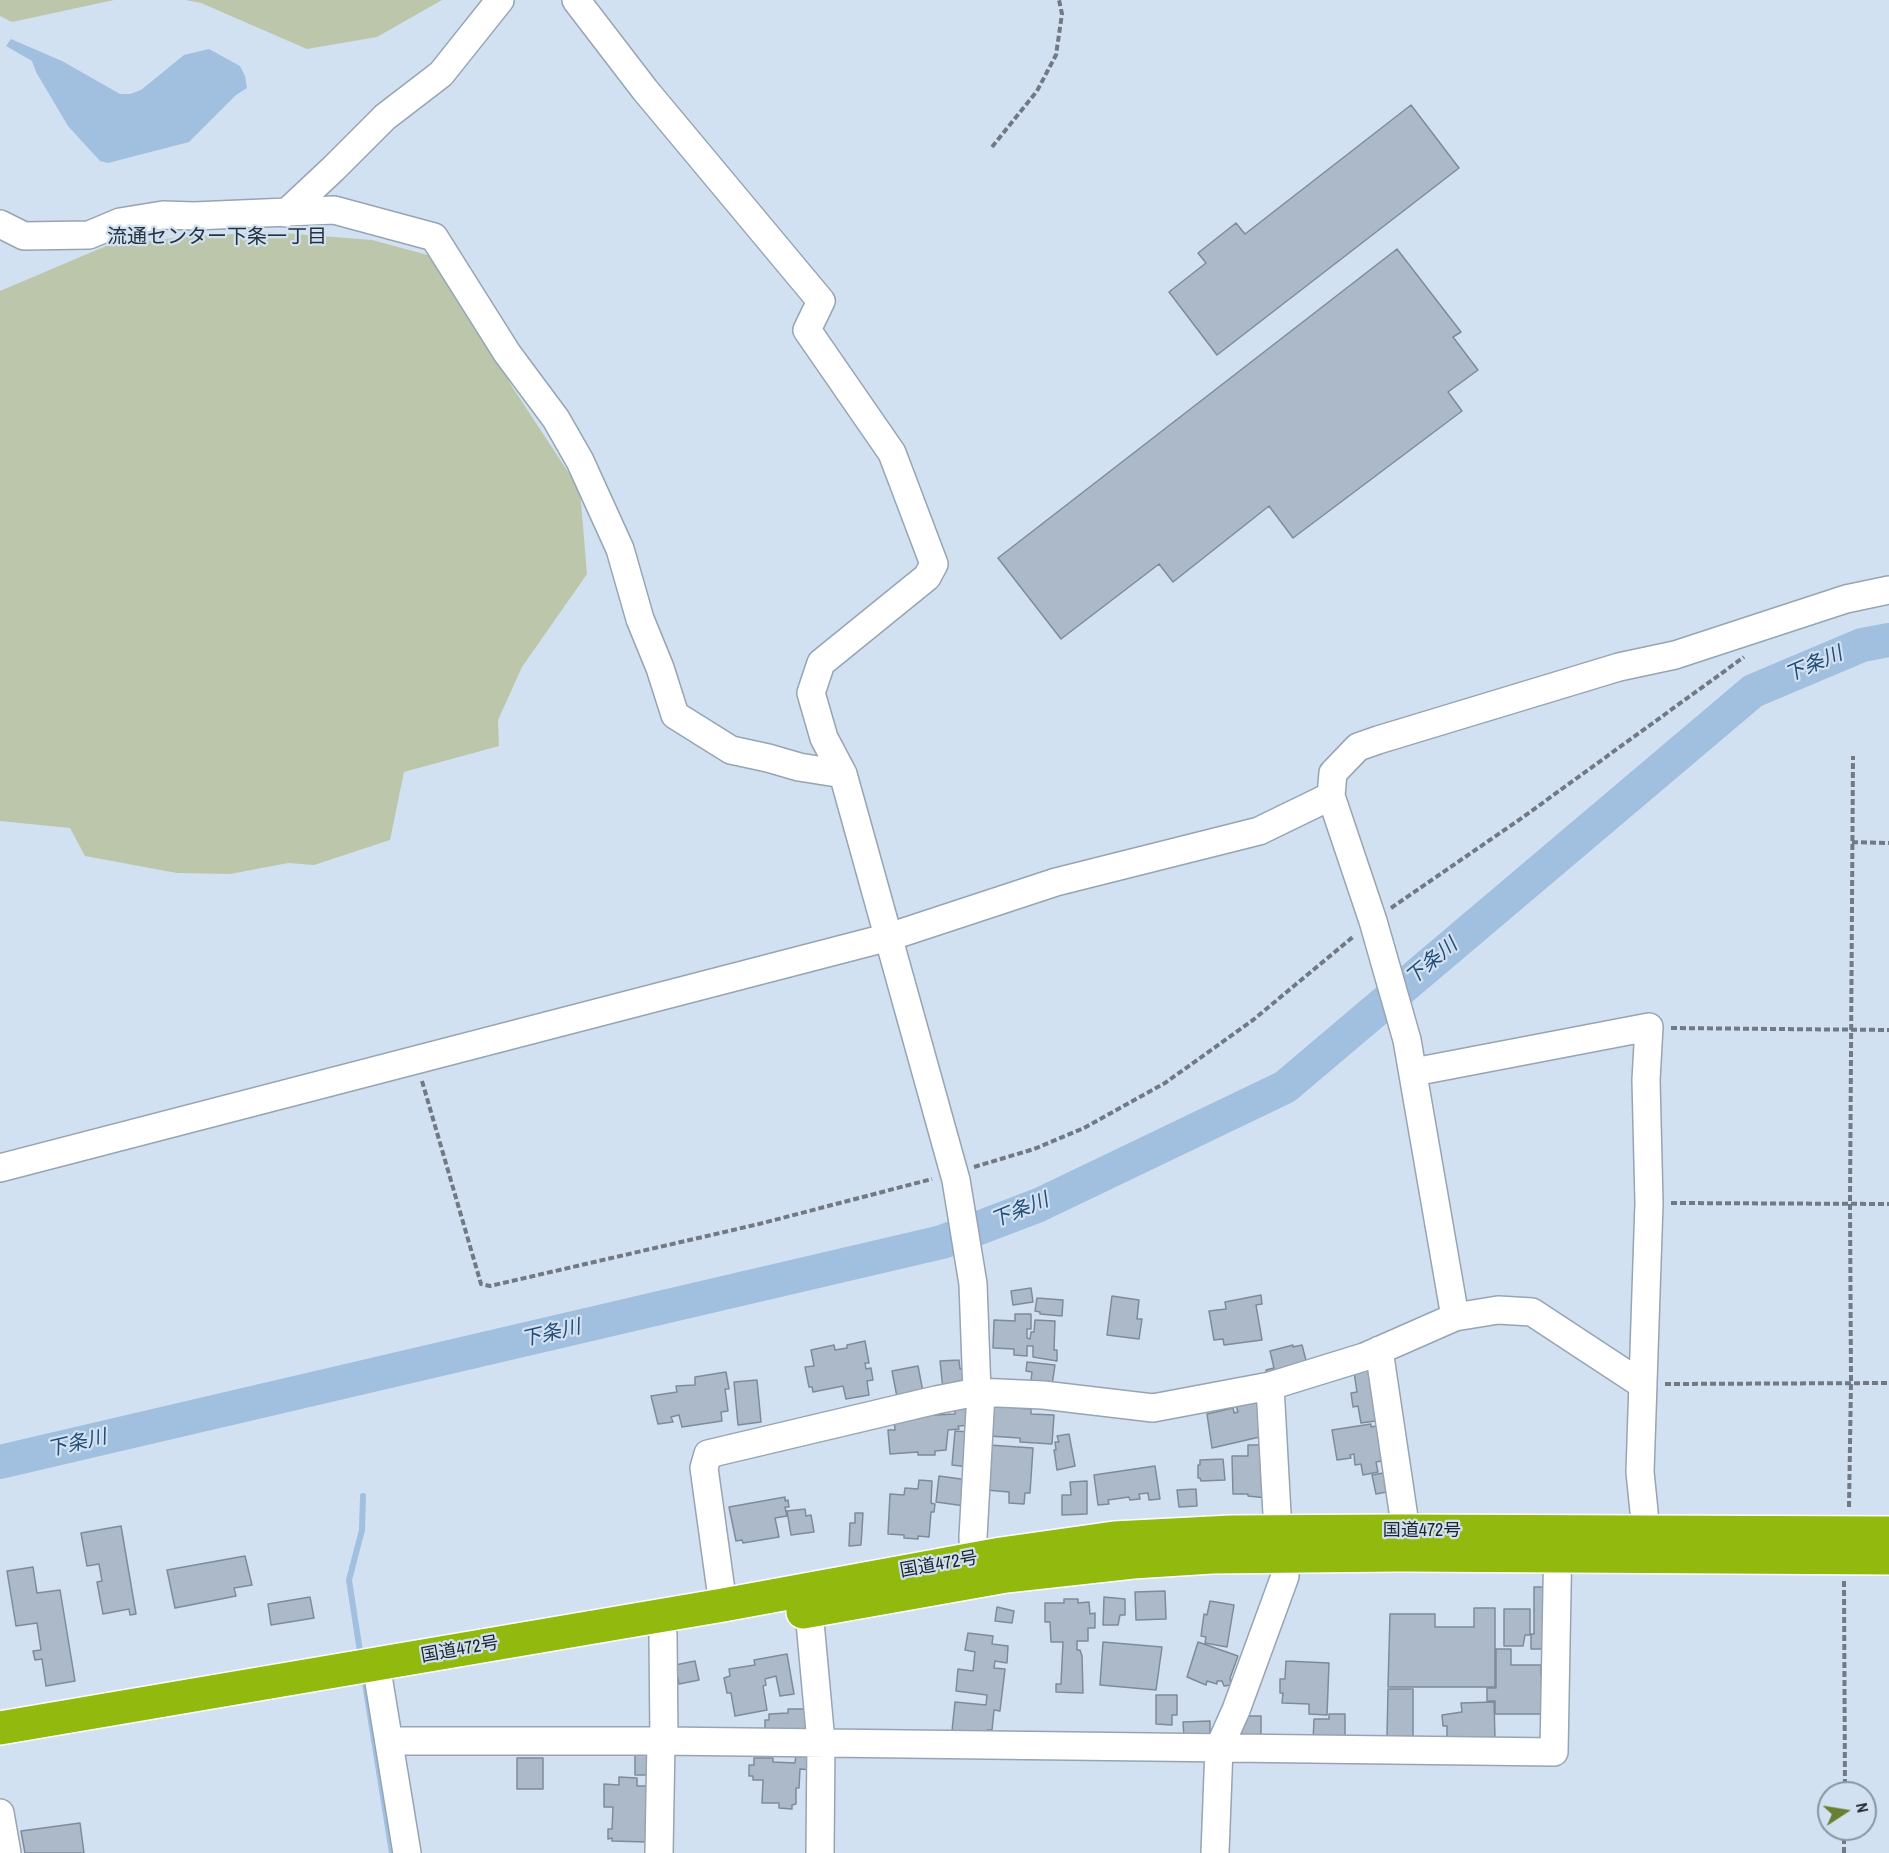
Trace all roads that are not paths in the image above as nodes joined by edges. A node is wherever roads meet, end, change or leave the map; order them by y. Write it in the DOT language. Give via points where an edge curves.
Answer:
graph roads {
  1 [pos="500,0"];
  2 [pos="576,0"];
  3 [pos="286,213"];
  4 [pos="0,224"];
  5 [pos="1889,591"];
  6 [pos="843,774"];
  7 [pos="1331,796"];
  8 [pos="889,937"];
  9 [pos="1414,1072"];
  10 [pos="0,1168"];
  11 [pos="1455,1317"];
  12 [pos="1379,1350"];
  13 [pos="1643,1385"];
  14 [pos="1270,1386"];
  15 [pos="979,1392"];
  16 [pos="1406,1531"];
  17 [pos="1646,1531"];
  18 [pos="1889,1533"];
  19 [pos="1557,1543"];
  20 [pos="1283,1545"];
  21 [pos="1847,1545"];
  22 [pos="974,1558"];
  23 [pos="1889,1558"];
  24 [pos="723,1605"];
  25 [pos="809,1611"];
  26 [pos="663,1635"];
  27 [pos="377,1674"];
  28 [pos="0,1728"];
  29 [pos="388,1741"];
  30 [pos="663,1741"];
  31 [pos="820,1742"];
  32 [pos="1218,1748"];
  33 [pos="0,1749"];
  34 [pos="0,1813"];
  35 [pos="7,1853"];
  36 [pos="407,1853"];
  37 [pos="659,1853"];
  38 [pos="820,1853"];
  39 [pos="1215,1853"];
  1 -- 3 [label="street" via="441,74 385,117"];
  2 -- 6 [label="street" via="645,90 821,302 807,330 892,453 934,564 927,577 821,663 811,693 824,738"];
  3 -- 4 [label="street" via="163,215 120,222 89,235 24,236"];
  3 -- 6 [label="street" via="334,210 434,237 580,460 620,549 640,619 675,715 731,750"];
  5 -- 7 [label="street" via="1846,599 1675,655 1619,667 1358,747 1333,773"];
  6 -- 8 [label="street"];
  7 -- 8 [label="street" via="1258,831 1056,882"];
  7 -- 9 [label="street" via="1374,924"];
  8 -- 10 [label="street"];
  8 -- 15 [label="street" via="955,1176 973,1284"];
  9 -- 11 [label="street"];
  9 -- 13 [label="street" via="1649,1027"];
  11 -- 12 [label="street"];
  11 -- 13 [label="street" via="1498,1310 1532,1312"];
  12 -- 14 [label="street"];
  12 -- 16 [label="street"];
  13 -- 17 [label="street" via="1640,1472"];
  14 -- 15 [label="street" via="1153,1408"];
  14 -- 20 [label="street" via="1277,1514"];
  15 -- 22 [label="street"];
  15 -- 24 [label="street" via="708,1454 704,1468"];
  16 -- 19 [label="highway, 国道472号"];
  16 -- 20 [label="highway, 国道472号"];
  17 -- 19 [label="highway, 国道472号"];
  17 -- 21 [label="highway, 国道472号"];
  18 -- 21 [label="highway, 国道472号"];
  19 -- 20 [label="highway, 国道472号" via="1399,1555"];
  19 -- 21 [label="highway, 国道472号"];
  19 -- 32 [label="street" via="1554,1752"];
  20 -- 22 [label="highway, 国道472号" via="1232,1532 1114,1538"];
  20 -- 25 [label="highway, 国道472号" via="1212,1557 1006,1576"];
  20 -- 32 [label="street" via="1285,1576"];
  21 -- 23 [label="highway, 国道472号"];
  22 -- 24 [label="highway, 国道472号"];
  24 -- 27 [label="highway, 国道472号"];
  25 -- 26 [label="highway, 国道472号"];
  25 -- 31 [label="street"];
  26 -- 27 [label="highway, 国道472号"];
  26 -- 30 [label="street"];
  27 -- 28 [label="highway, 国道472号"];
  27 -- 29 [label="street"];
  27 -- 33 [label="highway, 国道472号"];
  29 -- 30 [label="street"];
  29 -- 36 [label="street"];
  30 -- 31 [label="street"];
  30 -- 37 [label="street"];
  31 -- 32 [label="street"];
  31 -- 38 [label="street"];
  32 -- 39 [label="street"];
  34 -- 35 [label="street"];
}
